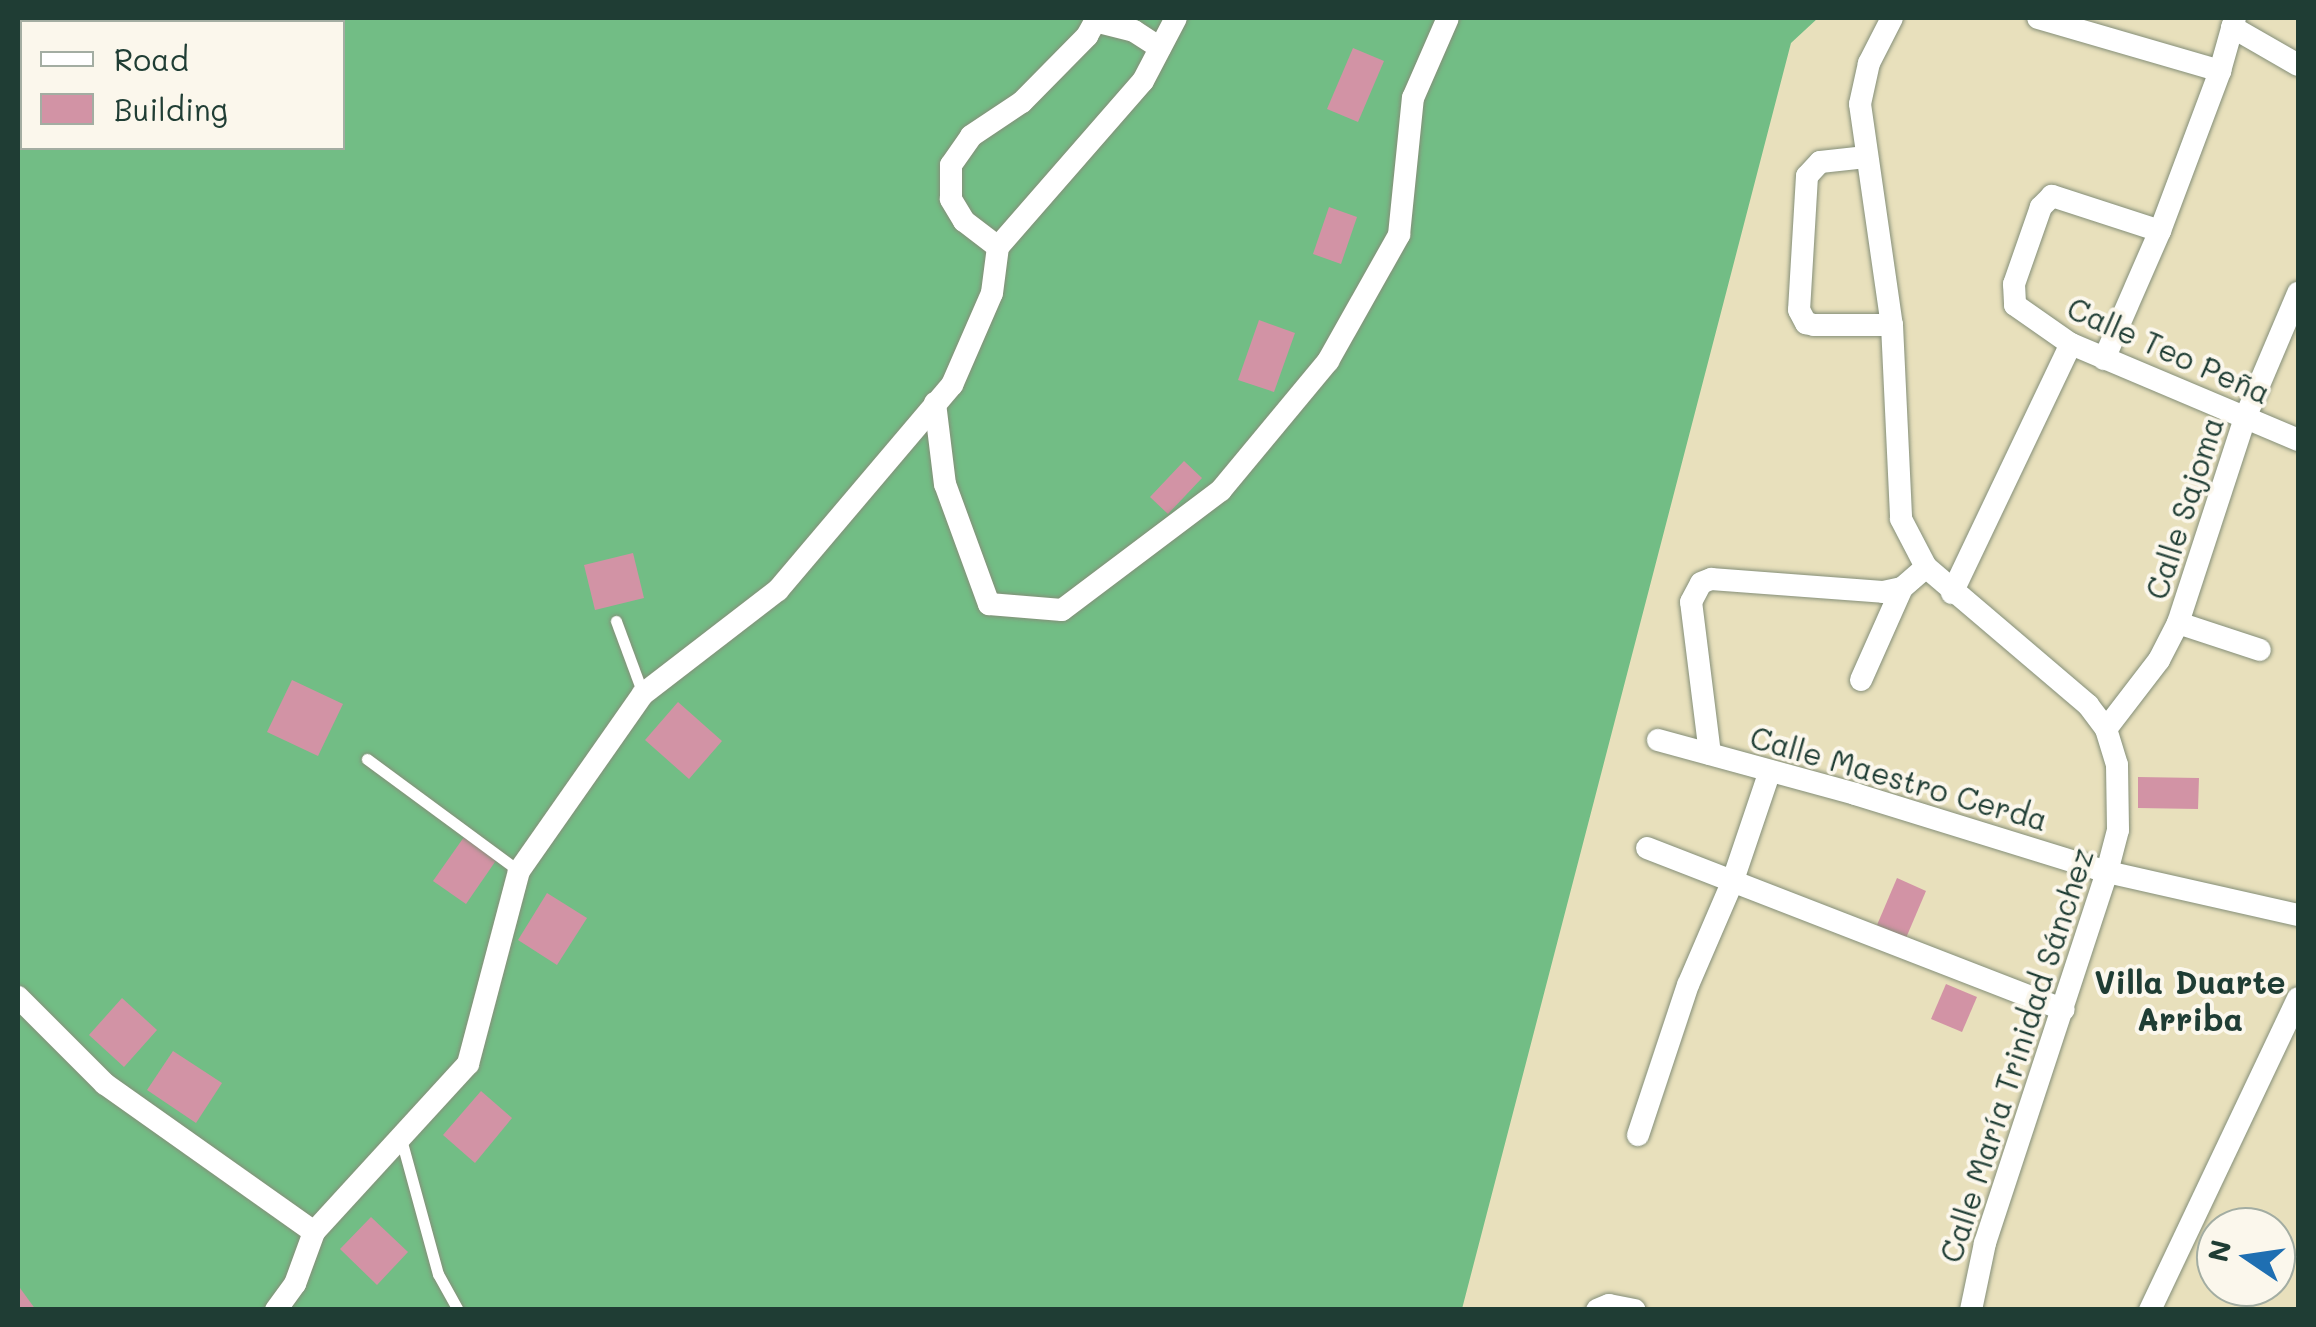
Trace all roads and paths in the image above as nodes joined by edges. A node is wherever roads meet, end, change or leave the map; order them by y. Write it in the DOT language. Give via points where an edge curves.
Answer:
graph roads {
  1 [pos="1176,18"];
  2 [pos="1448,18"];
  3 [pos="1892,18"];
  4 [pos="2038,18"];
  5 [pos="1096,19"];
  6 [pos="2233,22"];
  7 [pos="1160,48"];
  8 [pos="2298,65"];
  9 [pos="2220,71"];
  10 [pos="1866,157"];
  11 [pos="2160,231"];
  12 [pos="998,247"];
  13 [pos="2298,293"];
  14 [pos="1892,326"];
  15 [pos="2071,344"];
  16 [pos="2104,360"];
  17 [pos="935,403"];
  18 [pos="2245,418"];
  19 [pos="2298,440"];
  20 [pos="1926,567"];
  21 [pos="1902,588"];
  22 [pos="1952,594"];
  23 [pos="616,620"];
  24 [pos="2178,622"];
  25 [pos="2260,650"];
  26 [pos="1862,680"];
  27 [pos="643,694"];
  28 [pos="2106,729"];
  29 [pos="1658,740"];
  30 [pos="1710,754"];
  31 [pos="367,758"];
  32 [pos="1770,771"];
  33 [pos="1647,848"];
  34 [pos="518,871"];
  35 [pos="2107,872"];
  36 [pos="1732,883"];
  37 [pos="2298,915"];
  38 [pos="18,997"];
  39 [pos="2298,998"];
  40 [pos="2064,1010"];
  41 [pos="1638,1135"];
  42 [pos="400,1138"];
  43 [pos="314,1232"];
  44 [pos="276,1310"];
  45 [pos="458,1310"];
  46 [pos="1596,1310"];
  47 [pos="1635,1310"];
  48 [pos="1972,1310"];
  49 [pos="2150,1310"];
  1 -- 7 [label="street"];
  2 -- 17 [label="street" via="1412,98 1399,235 1328,361 1221,490 1062,610 989,604 945,484"];
  3 -- 10 [label="street, Calle María Trinidad Sánchez" via="1869,63 1860,104"];
  4 -- 9 [label="street"];
  5 -- 7 [label="street"];
  5 -- 12 [label="street" via="1022,102 971,136 950,165 951,199 964,222"];
  6 -- 8 [label="street"];
  6 -- 9 [label="street"];
  7 -- 12 [label="street" via="1143,81"];
  9 -- 11 [label="street"];
  10 -- 14 [label="street, Calle María Trinidad Sánchez"];
  10 -- 14 [label="street" via="1820,162 1808,176 1798,310 1814,325"];
  11 -- 15 [label="street, Calle Teo Peña" via="2065,196 2045,200 2012,296 2022,312"];
  11 -- 16 [label="street"];
  12 -- 17 [label="street" via="992,293 952,385"];
  13 -- 18 [label="street, Calle Sajoma"];
  14 -- 20 [label="street, Calle María Trinidad Sánchez" via="1901,519"];
  15 -- 16 [label="street, Calle Teo Peña"];
  15 -- 22 [label="street"];
  16 -- 18 [label="street, Calle Teo Peña"];
  17 -- 27 [label="street" via="778,590"];
  18 -- 19 [label="street, Calle Teo Peña"];
  18 -- 24 [label="street, Calle Sajoma"];
  20 -- 21 [label="street"];
  20 -- 22 [label="street, Calle María Trinidad Sánchez"];
  21 -- 26 [label="street"];
  21 -- 30 [label="street" via="1701,583 1691,602"];
  22 -- 28 [label="street, Calle María Trinidad Sánchez" via="2068,685"];
  23 -- 27 [label="lane"];
  24 -- 25 [label="street"];
  24 -- 28 [label="street, Calle Sajoma"];
  27 -- 34 [label="street"];
  28 -- 35 [label="street, Calle María Trinidad Sánchez" via="2118,796"];
  29 -- 30 [label="street, Calle Maestro Cerda"];
  30 -- 32 [label="street, Calle Maestro Cerda"];
  31 -- 34 [label="lane"];
  32 -- 35 [label="street, Calle Maestro Cerda"];
  32 -- 36 [label="street"];
  33 -- 36 [label="street"];
  34 -- 42 [label="street" via="468,1064"];
  35 -- 37 [label="street, Calle Maestro Cerda"];
  35 -- 40 [label="street, Calle María Trinidad Sánchez"];
  36 -- 40 [label="street"];
  36 -- 41 [label="street" via="1688,985"];
  38 -- 43 [label="street" via="105,1084"];
  39 -- 49 [label="street"];
  40 -- 48 [label="street, Calle María Trinidad Sánchez" via="1985,1244"];
  42 -- 43 [label="street"];
  42 -- 45 [label="lane" via="438,1274"];
  43 -- 44 [label="street" via="295,1284"];
  46 -- 47 [label="street"];
}
